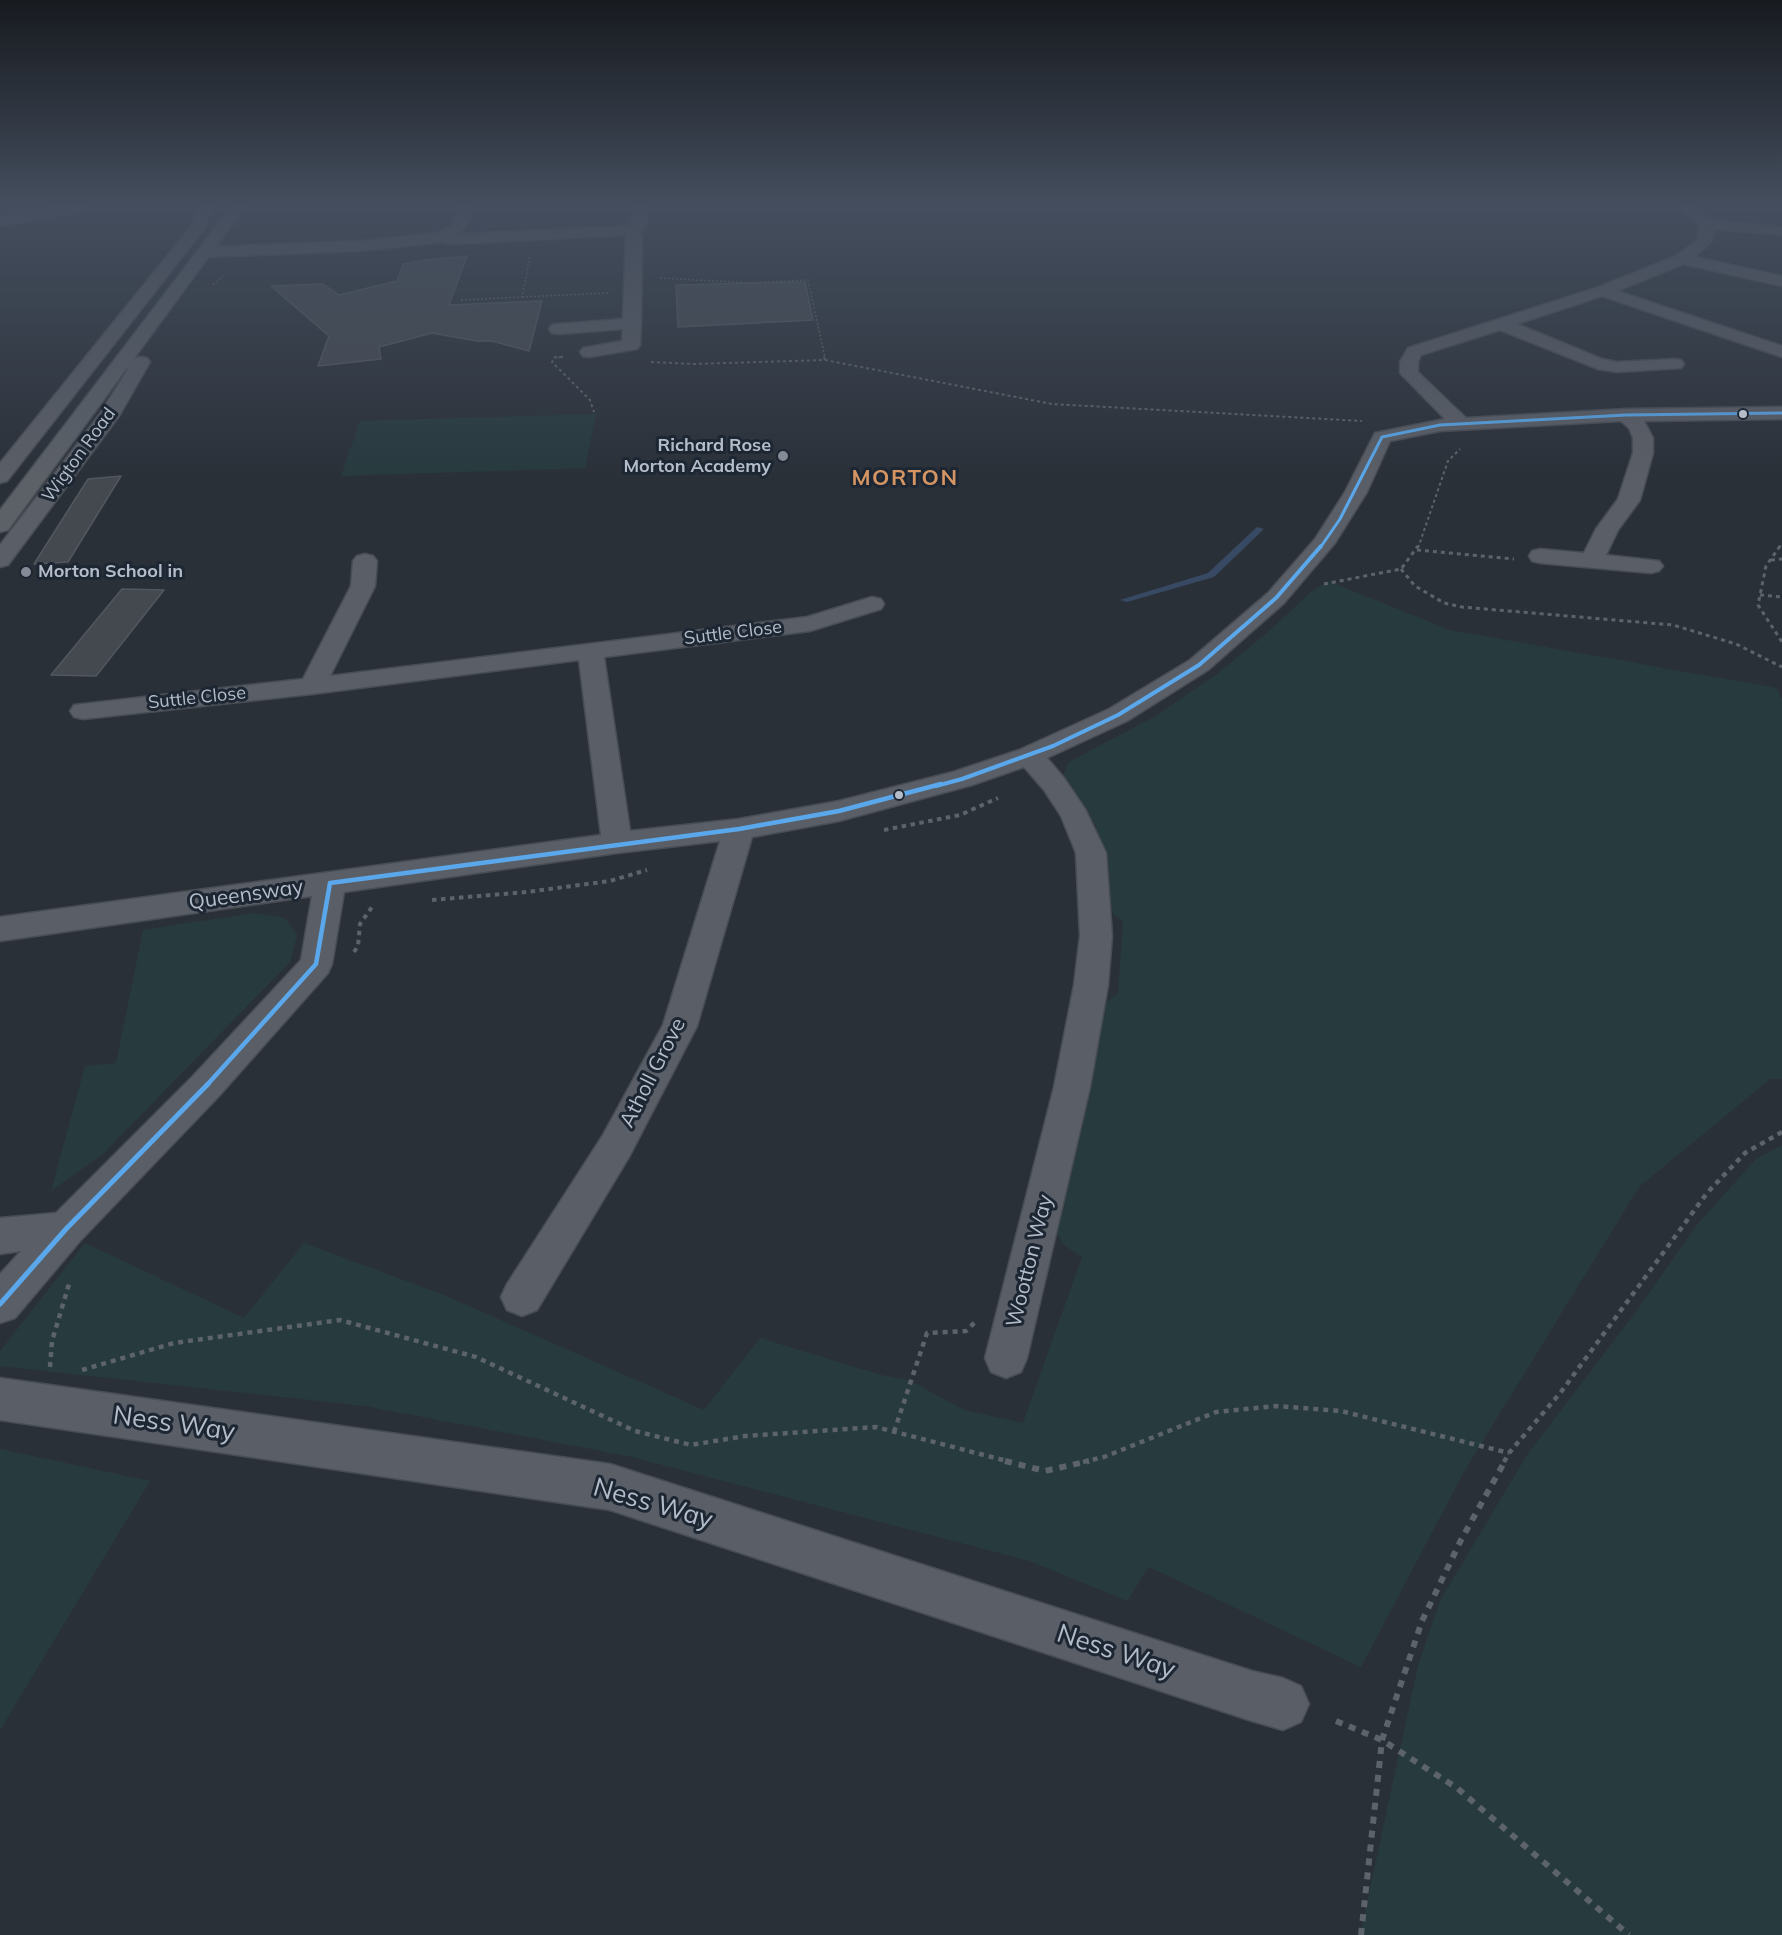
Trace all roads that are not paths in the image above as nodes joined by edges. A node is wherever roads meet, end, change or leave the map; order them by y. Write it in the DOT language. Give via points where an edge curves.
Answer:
graph roads {
  1 [pos="142,297"];
  2 [pos="171,297"];
  3 [pos="634,297"];
  4 [pos="1583,297"];
  5 [pos="1621,297"];
  6 [pos="1501,324"];
  7 [pos="558,329"];
  8 [pos="636,332"];
  9 [pos="589,352"];
  10 [pos="1782,352"];
  11 [pos="121,364"];
  12 [pos="1675,364"];
  13 [pos="1782,413"];
  14 [pos="1626,415"];
  15 [pos="1462,436"];
  16 [pos="0,477"];
  17 [pos="0,525"];
  18 [pos="1540,556"];
  19 [pos="0,560"];
  20 [pos="365,561"];
  21 [pos="1592,561"];
  22 [pos="1651,567"];
  23 [pos="872,604"];
  24 [pos="591,651"];
  25 [pos="312,686"];
  26 [pos="83,711"];
  27 [pos="1029,756"];
  28 [pos="739,829"];
  29 [pos="617,843"];
  30 [pos="330,883"];
  31 [pos="0,929"];
  32 [pos="66,1229"];
  33 [pos="0,1236"];
  34 [pos="522,1297"];
  35 [pos="0,1304"];
  36 [pos="1006,1358"];
  37 [pos="0,1399"];
  38 [pos="1283,1704"];
  1 -- 16 [label="street"];
  2 -- 11 [label="main road, Wigton Road"];
  3 -- 8 [label="street"];
  4 -- 6 [label="street"];
  5 -- 10 [label="street"];
  6 -- 12 [label="street" via="1598,364"];
  6 -- 15 [label="street" via="1414,352 1409,362 1409,373"];
  7 -- 8 [label="street"];
  8 -- 9 [label="street" via="631,345"];
  11 -- 17 [label="main road, Wigton Road"];
  11 -- 19 [label="street, Wigton Road" via="141,362 109,416"];
  13 -- 14 [label="street, Queensway"];
  14 -- 15 [label="street, Queensway"];
  14 -- 21 [label="street" via="1638,426 1643,453 1629,500"];
  15 -- 27 [label="street, Queensway" via="1440,426 1382,437 1324,543 1268,606 1199,664 1118,715"];
  18 -- 21 [label="street"];
  20 -- 25 [label="street" via="363,586"];
  21 -- 22 [label="street"];
  23 -- 24 [label="street, Suttle Close" via="810,624"];
  24 -- 25 [label="street, Suttle Close"];
  24 -- 29 [label="street"];
  25 -- 26 [label="street, Suttle Close"];
  27 -- 28 [label="street, Queensway" via="899,797"];
  27 -- 36 [label="street, Wootton Way" via="1075,816 1091,853 1096,936 1072,1087"];
  28 -- 29 [label="street, Queensway"];
  28 -- 34 [label="street, Atholl Grove" via="680,1026 616,1146"];
  29 -- 30 [label="street, Queensway"];
  30 -- 31 [label="street, Queensway"];
  30 -- 32 [label="street" via="316,964 206,1086"];
  32 -- 33 [label="street"];
  32 -- 35 [label="street"];
  37 -- 38 [label="street, Ness Way" via="610,1487"];
}
